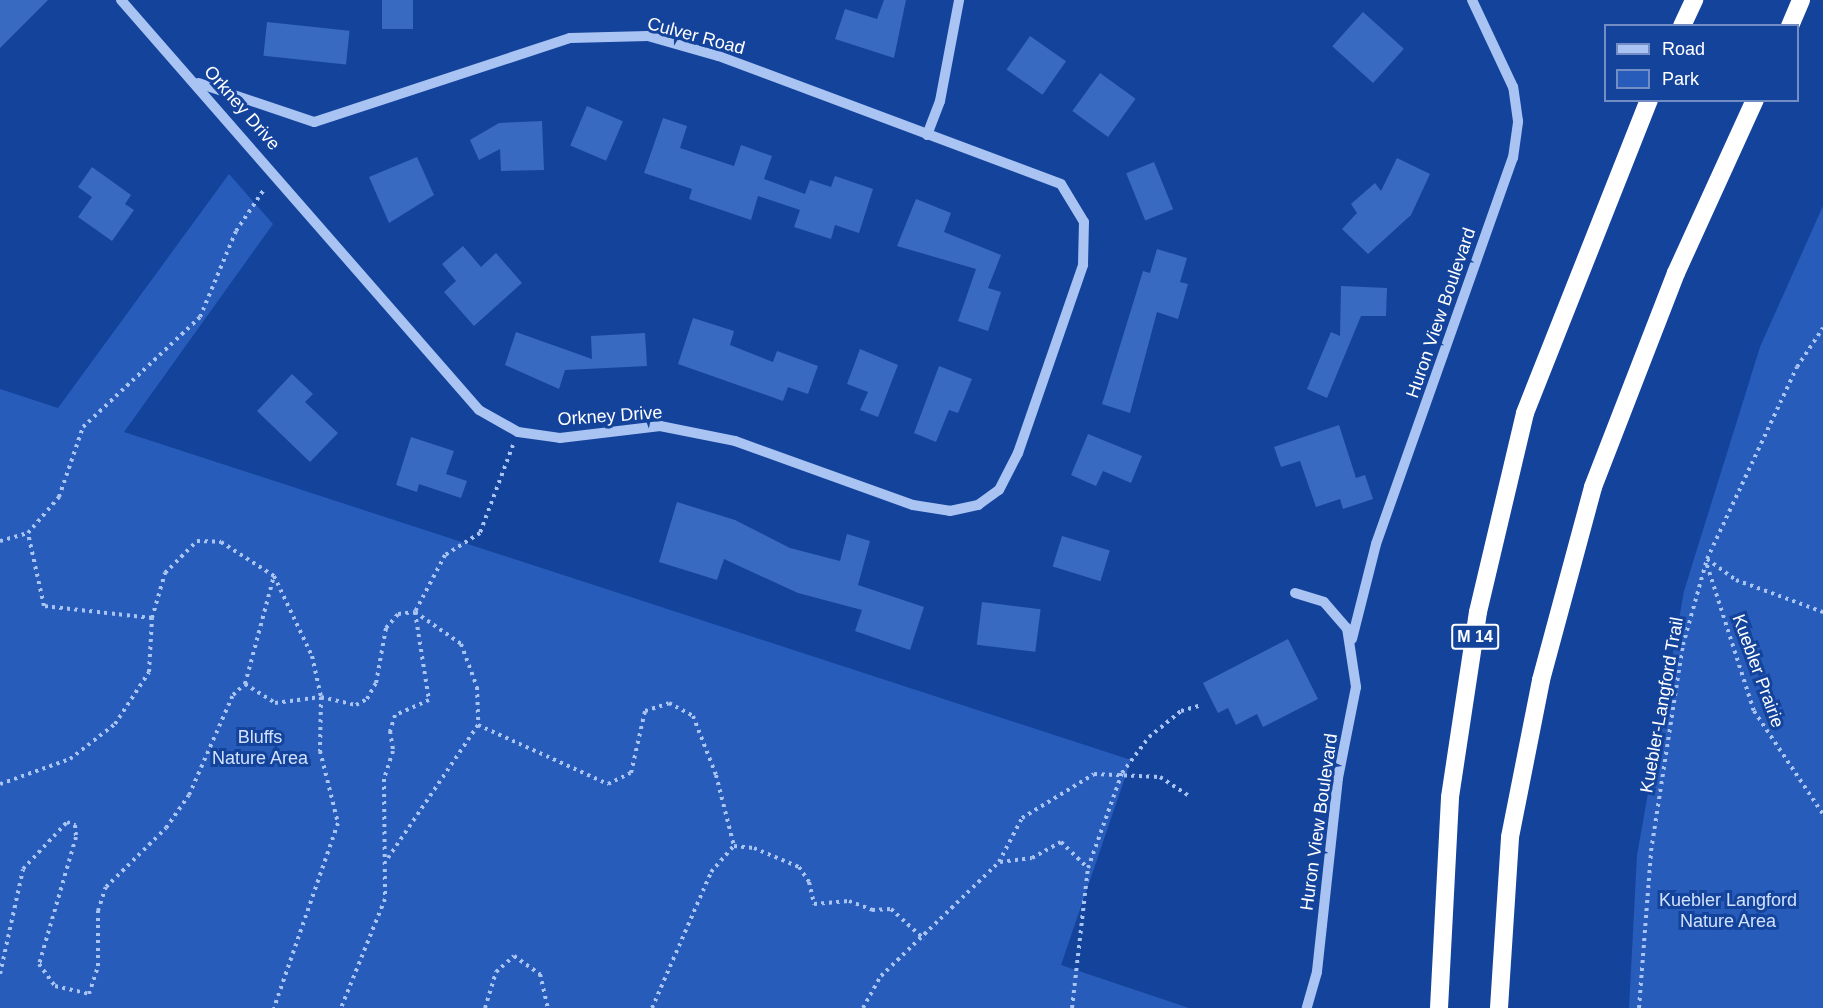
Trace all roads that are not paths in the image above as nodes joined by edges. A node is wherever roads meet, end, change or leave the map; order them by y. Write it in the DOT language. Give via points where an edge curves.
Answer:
graph roads {
  1 [pos="121,0"];
  2 [pos="959,0"];
  3 [pos="1472,0"];
  4 [pos="1694,0"];
  5 [pos="1801,0"];
  6 [pos="1683,24"];
  7 [pos="1791,24"];
  8 [pos="198,83"];
  9 [pos="1647,102"];
  10 [pos="1754,102"];
  11 [pos="927,135"];
  12 [pos="1083,265"];
  13 [pos="1295,594"];
  14 [pos="1352,639"];
  15 [pos="1307,1008"];
  16 [pos="1439,1008"];
  17 [pos="1499,1008"];
  1 -- 8 [label="street, Orkney Drive"];
  2 -- 11 [label="street" via="940,101"];
  3 -- 14 [label="street, Huron View Boulevard" via="1513,87 1518,121 1513,158 1376,544"];
  4 -- 6 [label="highway"];
  5 -- 7 [label="highway"];
  8 -- 11 [label="street, Culver Road" via="314,122 570,38 648,36 718,56"];
  8 -- 12 [label="street, Orkney Drive" via="479,410 518,432 560,438 660,426 735,441 913,505 950,511 978,505 999,489 1018,453"];
  9 -- 16 [label="highway, M 14" via="1525,414 1484,588 1450,797"];
  10 -- 17 [label="highway" via="1676,273 1593,488 1541,680 1510,837"];
  11 -- 12 [label="street, Culver Road" via="1061,184 1084,222"];
  13 -- 14 [label="street" via="1324,602"];
  14 -- 15 [label="street, Huron View Boulevard" via="1356,687 1338,778 1317,972"];
}
